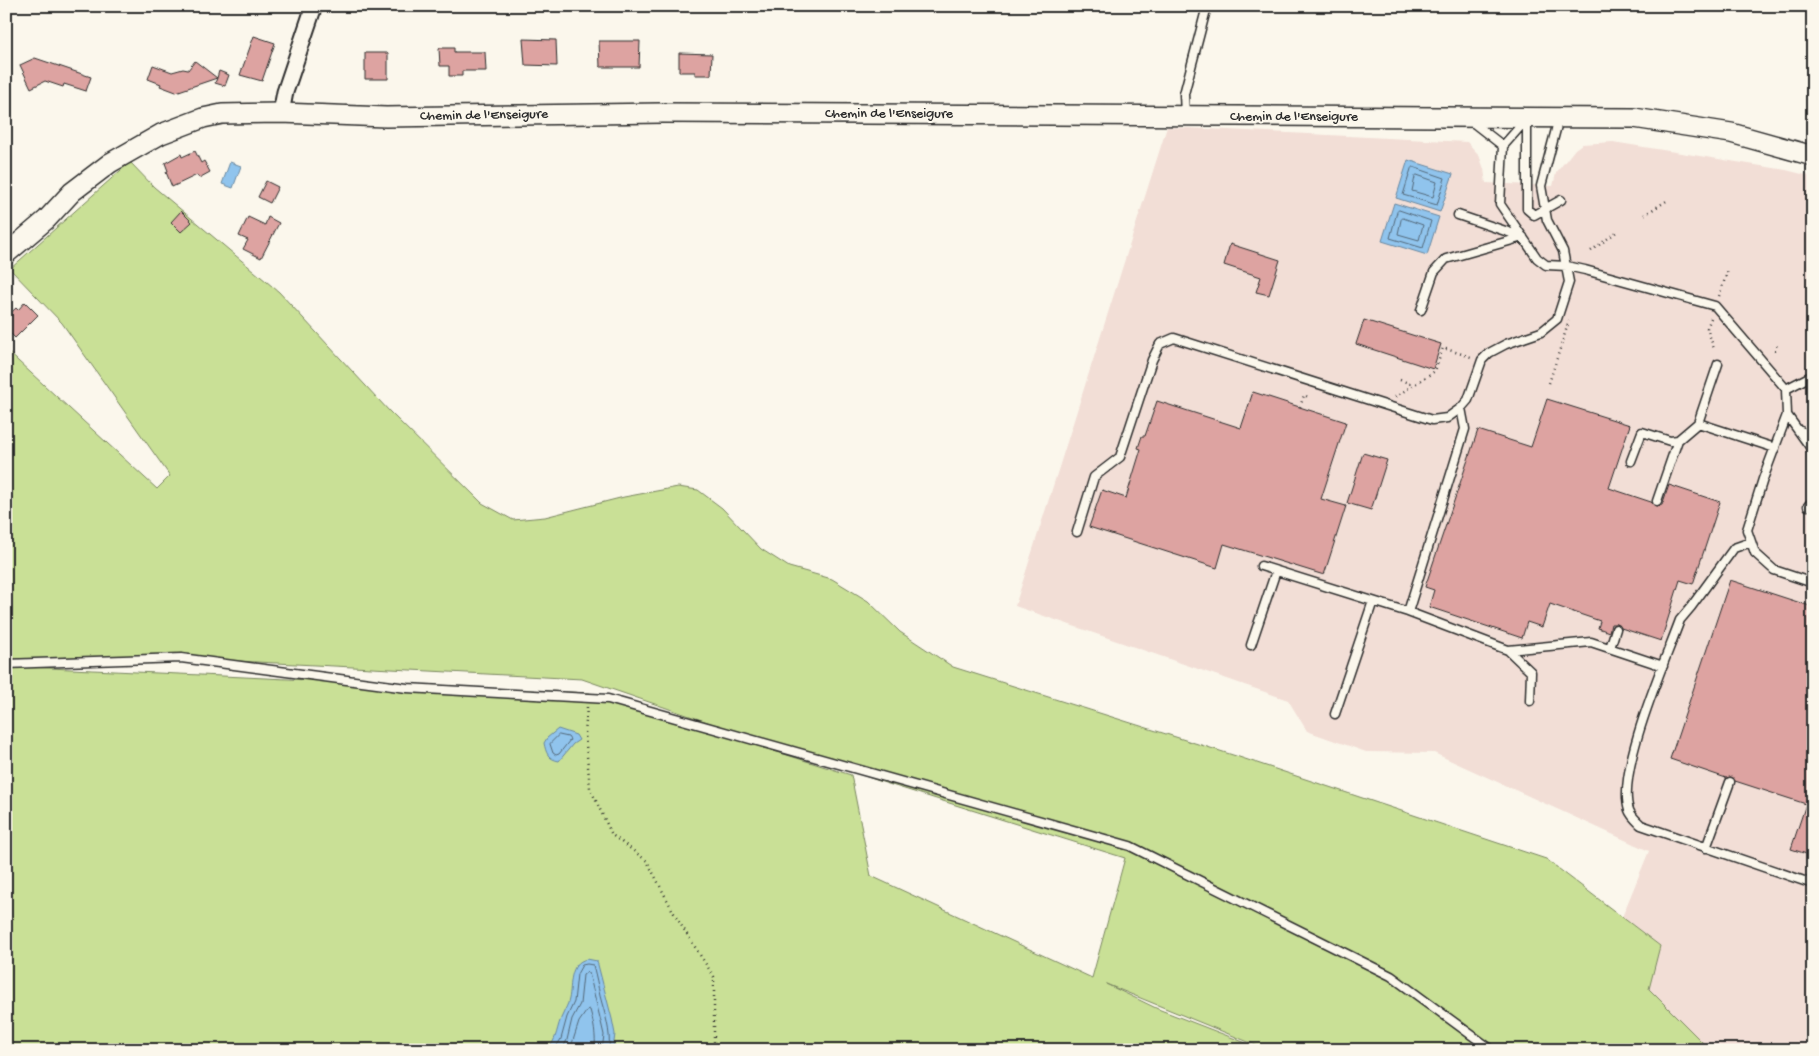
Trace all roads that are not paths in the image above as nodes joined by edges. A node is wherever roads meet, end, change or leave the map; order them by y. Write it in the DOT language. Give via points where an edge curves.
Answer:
graph roads {
  1 [pos="314,6"];
  2 [pos="1207,6"];
  3 [pos="281,113"];
  4 [pos="1185,116"];
  5 [pos="1465,116"];
  6 [pos="1527,118"];
  7 [pos="1559,118"];
  8 [pos="1503,146"];
  9 [pos="1813,156"];
  10 [pos="1561,200"];
  11 [pos="1544,209"];
  12 [pos="1458,216"];
  13 [pos="1523,237"];
  14 [pos="6,254"];
  15 [pos="1567,266"];
  16 [pos="1421,310"];
  17 [pos="1718,364"];
  18 [pos="1813,375"];
  19 [pos="1786,389"];
  20 [pos="1461,408"];
  21 [pos="1787,415"];
  22 [pos="1698,423"];
  23 [pos="1798,430"];
  24 [pos="1813,436"];
  25 [pos="1678,440"];
  26 [pos="1775,448"];
  27 [pos="1813,451"];
  28 [pos="1631,461"];
  29 [pos="1657,501"];
  30 [pos="1077,532"];
  31 [pos="1751,542"];
  32 [pos="1261,566"];
  33 [pos="1276,571"];
  34 [pos="1813,583"];
  35 [pos="1373,601"];
  36 [pos="1408,612"];
  37 [pos="1616,629"];
  38 [pos="1251,646"];
  39 [pos="1610,648"];
  40 [pos="1508,650"];
  41 [pos="6,664"];
  42 [pos="1663,666"];
  43 [pos="1530,701"];
  44 [pos="1335,714"];
  45 [pos="1730,782"];
  46 [pos="1706,848"];
  47 [pos="1813,884"];
  48 [pos="1492,1050"];
  1 -- 3 [label="street"];
  2 -- 4 [label="lane" via="1184,94"];
  3 -- 4 [label="street, Chemin de l'Enseigure" via="386,117 663,113"];
  3 -- 14 [label="street, Chemin de l'Enseigure" via="222,114 203,118 133,148 87,179"];
  4 -- 5 [label="street, Chemin de l'Enseigure"];
  5 -- 6 [label="street, Chemin de l'Enseigure"];
  5 -- 8 [label="lane"];
  6 -- 7 [label="street, Chemin de l'Enseigure"];
  6 -- 8 [label="lane"];
  6 -- 11 [label="lane" via="1527,209 1534,215"];
  7 -- 9 [label="street, Chemin de l'Enseigure" via="1634,118 1731,133"];
  7 -- 11 [label="lane" via="1541,186"];
  8 -- 13 [label="lane" via="1500,204"];
  10 -- 11 [label="lane"];
  11 -- 15 [label="lane"];
  12 -- 13 [label="lane"];
  13 -- 15 [label="lane" via="1537,258 1546,265"];
  13 -- 16 [label="lane" via="1446,259 1434,272"];
  15 -- 19 [label="lane" via="1715,306"];
  15 -- 20 [label="lane" via="1569,282 1557,319 1541,332 1506,344 1482,360 1468,400"];
  17 -- 22 [label="lane"];
  18 -- 19 [label="lane"];
  19 -- 21 [label="lane"];
  20 -- 30 [label="lane" via="1447,418 1432,420 1174,338 1160,344 1120,457 1094,477"];
  20 -- 36 [label="lane" via="1466,429"];
  21 -- 23 [label="lane"];
  21 -- 26 [label="lane"];
  22 -- 25 [label="lane"];
  22 -- 26 [label="lane"];
  23 -- 24 [label="lane"];
  23 -- 27 [label="lane"];
  25 -- 28 [label="lane" via="1670,441 1642,432"];
  25 -- 29 [label="lane"];
  26 -- 31 [label="lane" via="1747,530"];
  31 -- 34 [label="lane" via="1755,554 1774,570"];
  31 -- 42 [label="lane" via="1734,548 1680,620"];
  32 -- 33 [label="lane"];
  33 -- 35 [label="lane"];
  33 -- 38 [label="lane"];
  35 -- 36 [label="lane"];
  35 -- 44 [label="lane"];
  36 -- 40 [label="lane"];
  37 -- 39 [label="lane"];
  39 -- 40 [label="lane" via="1591,642"];
  39 -- 42 [label="lane"];
  40 -- 43 [label="lane" via="1531,672"];
  41 -- 48 [label="lane" via="182,658 408,688 608,699 1130,846 1390,976"];
  42 -- 46 [label="lane" via="1634,744 1626,792 1629,812 1640,826"];
  45 -- 46 [label="lane"];
  46 -- 47 [label="lane"];
}
